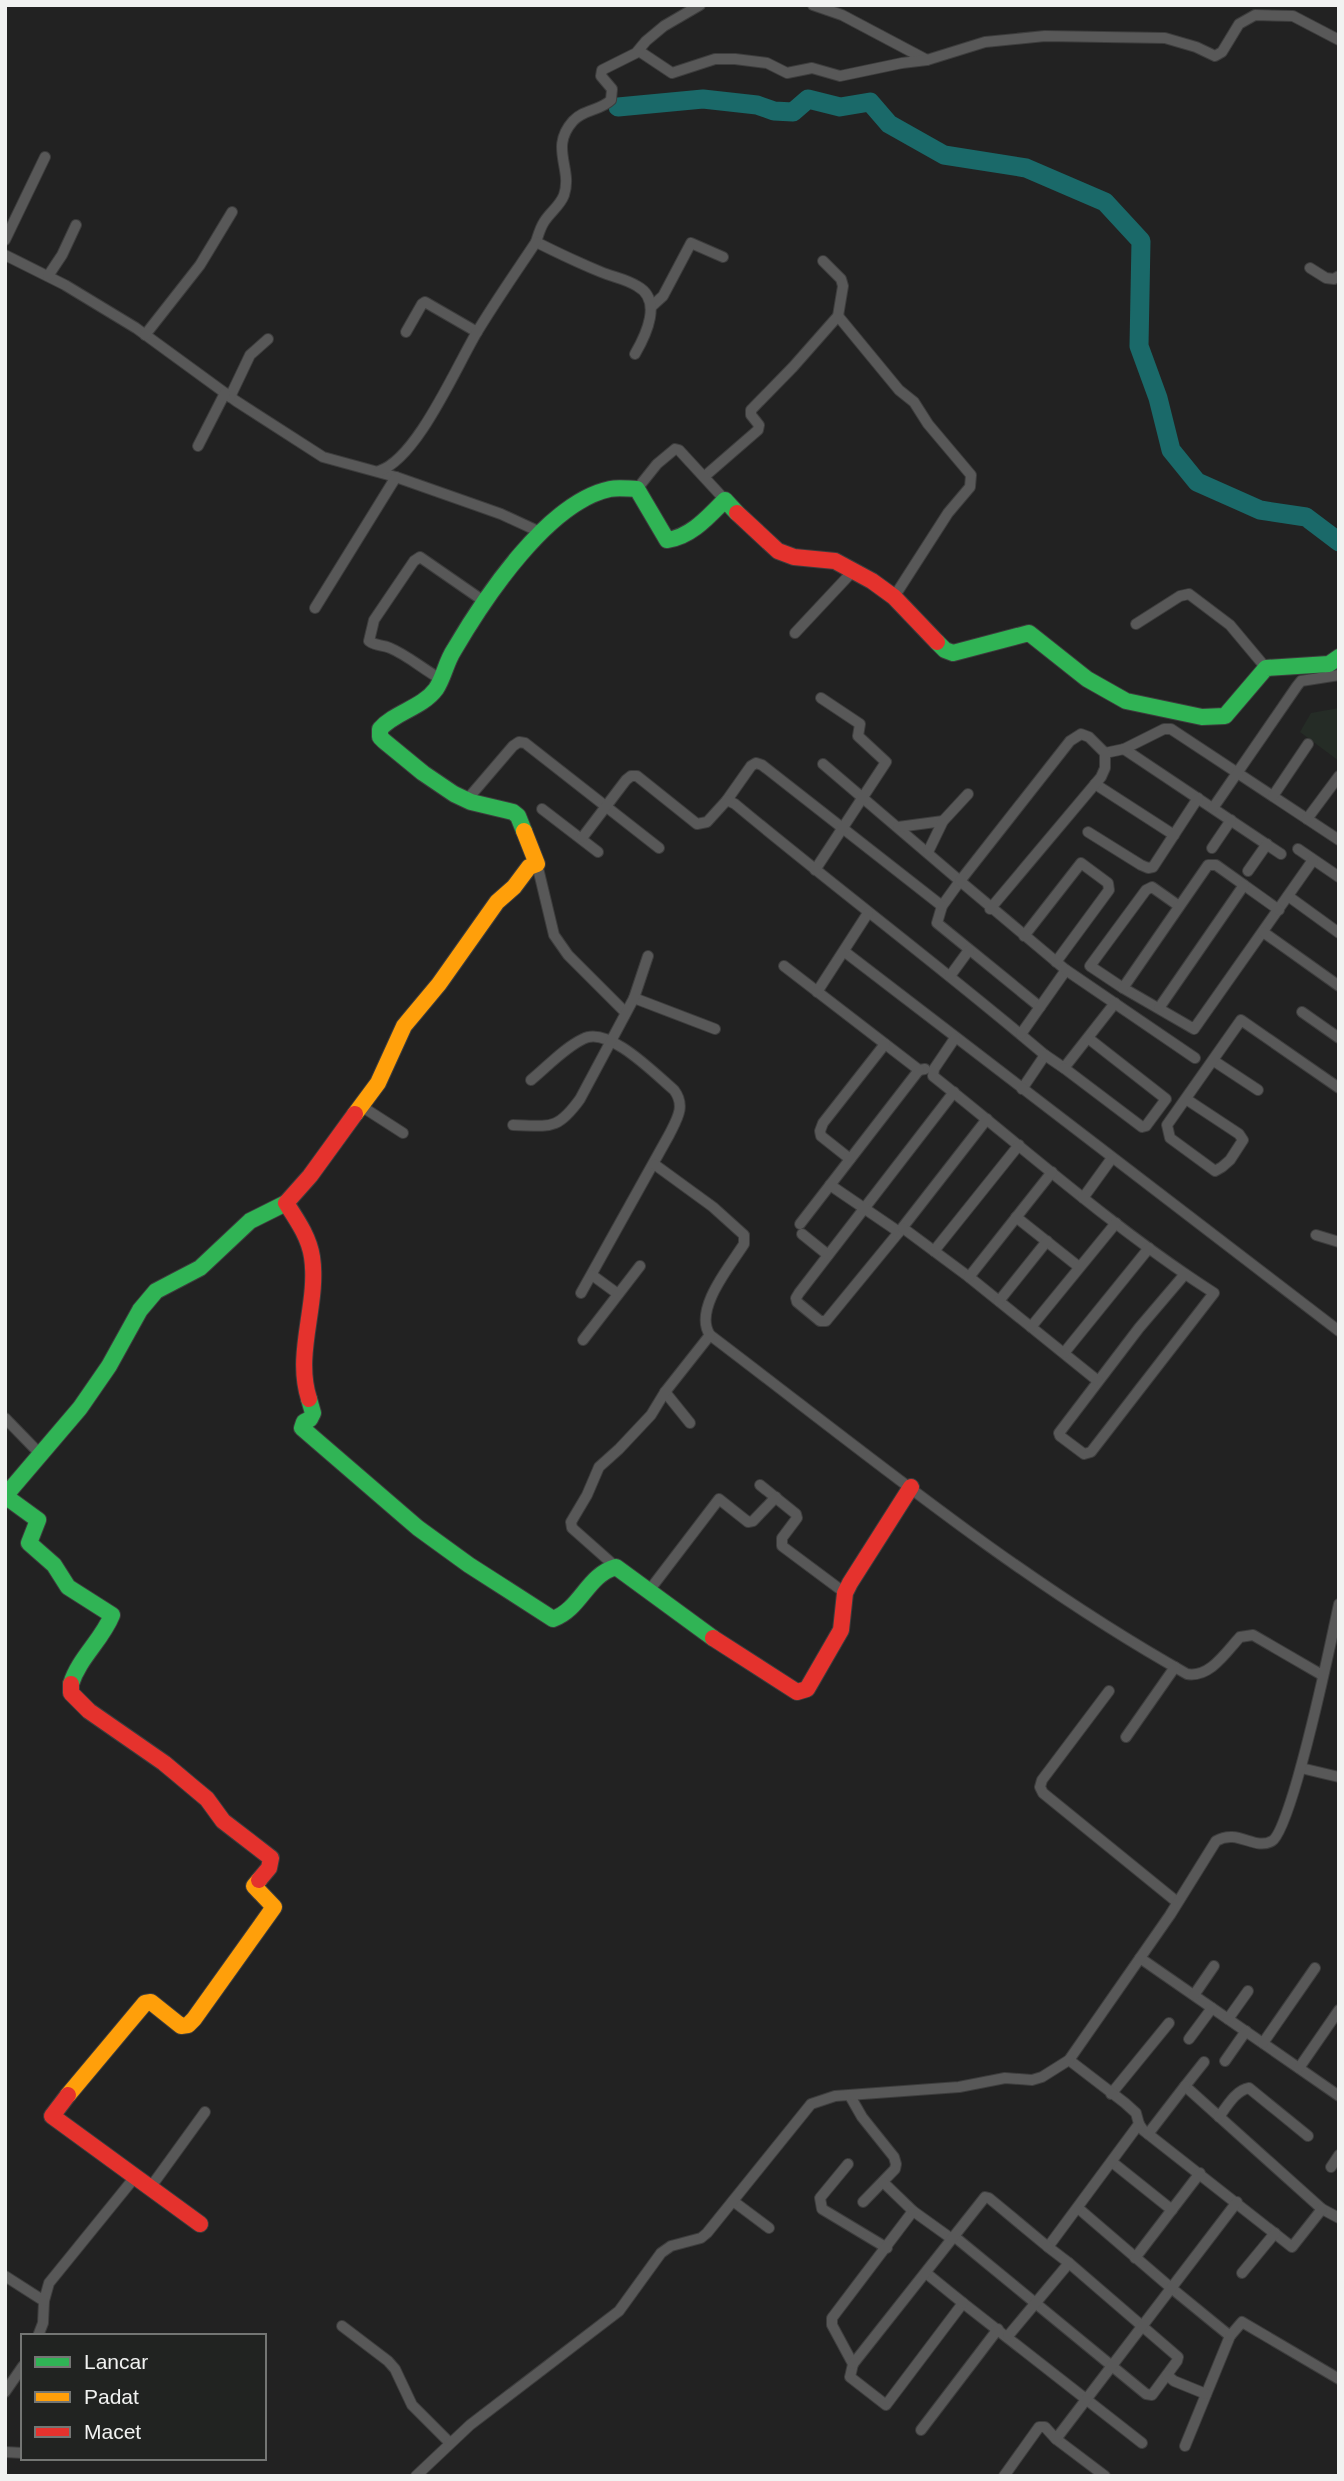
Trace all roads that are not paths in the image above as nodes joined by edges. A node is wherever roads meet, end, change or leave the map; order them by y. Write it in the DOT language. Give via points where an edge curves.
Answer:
graph roads {
  1 [pos="700,5"];
  2 [pos="813,5"];
  3 [pos="1339,40"];
  4 [pos="639,51"];
  5 [pos="928,60"];
  6 [pos="45,157"];
  7 [pos="232,212"];
  8 [pos="76,225"];
  9 [pos="5,240"];
  10 [pos="536,242"];
  11 [pos="5,255"];
  12 [pos="723,257"];
  13 [pos="823,261"];
  14 [pos="1310,268"];
  15 [pos="48,276"];
  16 [pos="1339,276"];
  17 [pos="652,306"];
  18 [pos="838,316"];
  19 [pos="407,332"];
  20 [pos="477,332"];
  21 [pos="145,335"];
  22 [pos="268,339"];
  23 [pos="635,354"];
  24 [pos="227,395"];
  25 [pos="198,446"];
  26 [pos="376,472"];
  27 [pos="705,476"];
  28 [pos="396,477"];
  29 [pos="637,489"];
  30 [pos="725,500"];
  31 [pos="540,532"];
  32 [pos="854,570"];
  33 [pos="894,597"];
  34 [pos="485,602"];
  35 [pos="315,608"];
  36 [pos="1136,624"];
  37 [pos="795,633"];
  38 [pos="1339,657"];
  39 [pos="1266,668"];
  40 [pos="1339,675"];
  41 [pos="439,678"];
  42 [pos="821,698"];
  43 [pos="1308,744"];
  44 [pos="1124,749"];
  45 [pos="1105,753"];
  46 [pos="824,764"];
  47 [pos="1237,773"];
  48 [pos="1339,776"];
  49 [pos="1095,784"];
  50 [pos="968,794"];
  51 [pos="471,795"];
  52 [pos="1273,796"];
  53 [pos="863,797"];
  54 [pos="1198,798"];
  55 [pos="727,800"];
  56 [pos="605,806"];
  57 [pos="1213,808"];
  58 [pos="542,809"];
  59 [pos="1307,819"];
  60 [pos="1231,820"];
  61 [pos="943,821"];
  62 [pos="898,827"];
  63 [pos="842,828"];
  64 [pos="1088,832"];
  65 [pos="1174,835"];
  66 [pos="582,838"];
  67 [pos="1339,840"];
  68 [pos="1267,844"];
  69 [pos="659,848"];
  70 [pos="1212,848"];
  71 [pos="1298,849"];
  72 [pos="598,852"];
  73 [pos="928,852"];
  74 [pos="1281,854"];
  75 [pos="1313,860"];
  76 [pos="537,864"];
  77 [pos="815,870"];
  78 [pos="1248,871"];
  79 [pos="1339,877"];
  80 [pos="960,881"];
  81 [pos="1244,885"];
  82 [pos="1288,896"];
  83 [pos="942,906"];
  84 [pos="1180,906"];
  85 [pos="990,909"];
  86 [pos="1279,910"];
  87 [pos="868,913"];
  88 [pos="1263,932"];
  89 [pos="1339,933"];
  90 [pos="1024,936"];
  91 [pos="969,950"];
  92 [pos="845,951"];
  93 [pos="648,956"];
  94 [pos="1056,962"];
  95 [pos="784,966"];
  96 [pos="1066,970"];
  97 [pos="950,976"];
  98 [pos="1339,986"];
  99 [pos="1123,988"];
  100 [pos="817,992"];
  101 [pos="634,998"];
  102 [pos="1115,1003"];
  103 [pos="1040,1007"];
  104 [pos="1159,1009"];
  105 [pos="625,1012"];
  106 [pos="1302,1013"];
  107 [pos="715,1029"];
  108 [pos="1021,1034"];
  109 [pos="955,1038"];
  110 [pos="1088,1038"];
  111 [pos="1339,1038"];
  112 [pos="610,1039"];
  113 [pos="885,1044"];
  114 [pos="1045,1055"];
  115 [pos="1195,1058"];
  116 [pos="1214,1061"];
  117 [pos="1064,1068"];
  118 [pos="934,1069"];
  119 [pos="919,1070"];
  120 [pos="531,1080"];
  121 [pos="1339,1088"];
  122 [pos="1022,1089"];
  123 [pos="1258,1090"];
  124 [pos="954,1092"];
  125 [pos="1186,1099"];
  126 [pos="361,1106"];
  127 [pos="987,1119"];
  128 [pos="513,1125"];
  129 [pos="403,1133"];
  130 [pos="1019,1145"];
  131 [pos="1112,1158"];
  132 [pos="850,1159"];
  133 [pos="654,1164"];
  134 [pos="1052,1172"];
  135 [pos="830,1185"];
  136 [pos="1083,1198"];
  137 [pos="286,1203"];
  138 [pos="865,1208"];
  139 [pos="1016,1217"];
  140 [pos="1116,1223"];
  141 [pos="901,1230"];
  142 [pos="1316,1235"];
  143 [pos="1047,1241"];
  144 [pos="1339,1242"];
  145 [pos="1149,1248"];
  146 [pos="934,1251"];
  147 [pos="828,1255"];
  148 [pos="640,1266"];
  149 [pos="1079,1267"];
  150 [pos="1185,1274"];
  151 [pos="592,1275"];
  152 [pos="968,1277"];
  153 [pos="581,1293"];
  154 [pos="618,1294"];
  155 [pos="999,1301"];
  156 [pos="1031,1327"];
  157 [pos="1339,1331"];
  158 [pos="710,1335"];
  159 [pos="583,1340"];
  160 [pos="1064,1353"];
  161 [pos="1098,1381"];
  162 [pos="665,1391"];
  163 [pos="5,1418"];
  164 [pos="690,1423"];
  165 [pos="42,1457"];
  166 [pos="760,1485"];
  167 [pos="911,1487"];
  168 [pos="776,1497"];
  169 [pos="616,1567"];
  170 [pos="648,1592"];
  171 [pos="845,1593"];
  172 [pos="1339,1604"];
  173 [pos="1175,1667"];
  174 [pos="1322,1675"];
  175 [pos="1109,1691"];
  176 [pos="1126,1737"];
  177 [pos="1301,1768"];
  178 [pos="1339,1777"];
  179 [pos="1177,1902"];
  180 [pos="1140,1958"];
  181 [pos="1214,1966"];
  182 [pos="1315,1968"];
  183 [pos="1248,1991"];
  184 [pos="1194,1995"];
  185 [pos="1212,2008"];
  186 [pos="1339,2010"];
  187 [pos="1228,2019"];
  188 [pos="1169,2023"];
  189 [pos="1246,2031"];
  190 [pos="1189,2039"];
  191 [pos="1264,2043"];
  192 [pos="1069,2060"];
  193 [pos="1225,2061"];
  194 [pos="1203,2062"];
  195 [pos="1299,2068"];
  196 [pos="1185,2086"];
  197 [pos="1337,2090"];
  198 [pos="1111,2094"];
  199 [pos="850,2095"];
  200 [pos="205,2112"];
  201 [pos="1219,2117"];
  202 [pos="1139,2124"];
  203 [pos="1148,2134"];
  204 [pos="1308,2136"];
  205 [pos="1339,2155"];
  206 [pos="1112,2162"];
  207 [pos="848,2164"];
  208 [pos="1331,2167"];
  209 [pos="1200,2173"];
  210 [pos="135,2178"];
  211 [pos="883,2182"];
  212 [pos="150,2188"];
  213 [pos="733,2201"];
  214 [pos="863,2202"];
  215 [pos="1237,2202"];
  216 [pos="1078,2208"];
  217 [pos="1322,2209"];
  218 [pos="1172,2210"];
  219 [pos="913,2211"];
  220 [pos="1339,2218"];
  221 [pos="200,2224"];
  222 [pos="769,2228"];
  223 [pos="1275,2233"];
  224 [pos="954,2238"];
  225 [pos="1048,2247"];
  226 [pos="887,2248"];
  227 [pos="1135,2258"];
  228 [pos="1069,2263"];
  229 [pos="926,2273"];
  230 [pos="1242,2273"];
  231 [pos="5,2276"];
  232 [pos="1170,2287"];
  233 [pos="44,2301"];
  234 [pos="1035,2301"];
  235 [pos="963,2303"];
  236 [pos="342,2326"];
  237 [pos="1141,2326"];
  238 [pos="1003,2332"];
  239 [pos="39,2334"];
  240 [pos="1230,2336"];
  241 [pos="853,2364"];
  242 [pos="1112,2365"];
  243 [pos="21,2369"];
  244 [pos="1167,2375"];
  245 [pos="1339,2379"];
  246 [pos="5,2392"];
  247 [pos="1206,2394"];
  248 [pos="1085,2398"];
  249 [pos="921,2430"];
  250 [pos="1056,2439"];
  251 [pos="1142,2442"];
  252 [pos="450,2443"];
  253 [pos="1185,2446"];
  254 [pos="416,2476"];
  255 [pos="1004,2476"];
  256 [pos="1105,2476"];
  1 -- 4 [label="street" via="664,26"];
  2 -- 5 [label="street"];
  3 -- 5 [label="street" via="1293,16 1255,15 1239,24 1216,56 1165,38 1045,36 985,42"];
  4 -- 5 [label="street" via="671,74 715,59 759,61 793,73 821,68 840,76"];
  4 -- 10 [label="street" via="602,70 611,100 584,112 564,134 564,195 542,224"];
  6 -- 9 [label="street"];
  7 -- 21 [label="street" via="200,265"];
  8 -- 15 [label="street"];
  10 -- 17 [label="street" via="640,287"];
  10 -- 20 [label="street"];
  11 -- 15 [label="street"];
  12 -- 17 [label="street" via="691,243 669,287"];
  13 -- 18 [label="street" via="842,279"];
  14 -- 16 [label="street" via="1326,278"];
  15 -- 21 [label="street"];
  17 -- 23 [label="street"];
  18 -- 27 [label="street" via="754,405 751,412 758,430"];
  18 -- 33 [label="street" via="971,475 970,487"];
  19 -- 20 [label="street" via="425,302"];
  20 -- 26 [label="street" via="415,439 390,468"];
  21 -- 24 [label="street"];
  22 -- 24 [label="street" via="254,349"];
  24 -- 25 [label="street"];
  24 -- 26 [label="street" via="323,457"];
  26 -- 28 [label="street"];
  27 -- 29 [label="street" via="675,449"];
  27 -- 30 [label="street"];
  28 -- 31 [label="street"];
  28 -- 35 [label="street"];
  29 -- 30 [label="street" via="667,540 680,538"];
  29 -- 31 [label="street" via="606,490 583,500"];
  30 -- 32 [label="street" via="767,542 787,555 835,561"];
  31 -- 34 [label="street"];
  32 -- 33 [label="street"];
  32 -- 37 [label="street"];
  33 -- 39 [label="street" via="945,650 953,653 1029,633 1106,690 1154,709 1217,720 1226,716"];
  34 -- 41 [label="street"];
  34 -- 41 [label="street" via="420,557 374,620 371,643 391,648"];
  36 -- 39 [label="street" via="1189,594 1230,625"];
  38 -- 39 [label="street" via="1329,664"];
  40 -- 47 [label="street" via="1301,681"];
  41 -- 76 [label="street" via="433,692 386,722 380,737 457,795 513,811"];
  42 -- 53 [label="street" via="860,724 859,736 885,759"];
  43 -- 52 [label="street"];
  44 -- 45 [label="street"];
  44 -- 47 [label="street" via="1171,729"];
  44 -- 54 [label="street"];
  45 -- 49 [label="street" via="1105,768"];
  45 -- 80 [label="street" via="1081,734 1070,741"];
  46 -- 53 [label="street"];
  47 -- 52 [label="street"];
  47 -- 57 [label="street"];
  48 -- 59 [label="street"];
  49 -- 65 [label="street"];
  49 -- 85 [label="street"];
  50 -- 61 [label="street"];
  51 -- 56 [label="street" via="513,746 525,743"];
  52 -- 59 [label="street"];
  53 -- 62 [label="street"];
  53 -- 63 [label="street"];
  54 -- 57 [label="street"];
  54 -- 65 [label="street"];
  55 -- 56 [label="street" via="707,822 697,824 637,776 631,776"];
  55 -- 63 [label="street" via="756,763"];
  55 -- 77 [label="street"];
  56 -- 66 [label="street"];
  56 -- 69 [label="street"];
  57 -- 60 [label="street"];
  58 -- 66 [label="street"];
  59 -- 67 [label="street"];
  60 -- 68 [label="street"];
  60 -- 70 [label="street"];
  61 -- 62 [label="street"];
  61 -- 73 [label="street"];
  62 -- 73 [label="street"];
  63 -- 77 [label="street"];
  63 -- 83 [label="street"];
  64 -- 65 [label="street" via="1148,869"];
  66 -- 72 [label="street"];
  68 -- 74 [label="street"];
  68 -- 78 [label="street"];
  71 -- 75 [label="street"];
  73 -- 80 [label="street"];
  75 -- 79 [label="street"];
  75 -- 82 [label="street"];
  76 -- 105 [label="street" via="554,935"];
  76 -- 126 [label="street" via="492,908 404,1026 384,1072"];
  77 -- 87 [label="street"];
  80 -- 83 [label="street"];
  80 -- 85 [label="street"];
  81 -- 84 [label="street" via="1216,865 1208,865"];
  81 -- 86 [label="street"];
  81 -- 104 [label="street"];
  82 -- 86 [label="street"];
  82 -- 89 [label="street"];
  83 -- 91 [label="street" via="937,923"];
  84 -- 99 [label="street"];
  84 -- 99 [label="street" via="1152,887 1146,890 1090,966"];
  85 -- 90 [label="street"];
  86 -- 88 [label="street"];
  87 -- 92 [label="street"];
  87 -- 97 [label="street"];
  88 -- 98 [label="street"];
  88 -- 104 [label="street" via="1194,1029"];
  90 -- 94 [label="street"];
  90 -- 94 [label="street" via="1081,863 1108,883 1109,890"];
  91 -- 97 [label="street"];
  91 -- 103 [label="street"];
  92 -- 100 [label="street"];
  92 -- 109 [label="street"];
  93 -- 101 [label="street"];
  94 -- 96 [label="street"];
  95 -- 100 [label="street"];
  96 -- 102 [label="street"];
  96 -- 103 [label="street"];
  97 -- 108 [label="street"];
  99 -- 104 [label="street"];
  100 -- 113 [label="street"];
  101 -- 105 [label="street"];
  101 -- 107 [label="street"];
  102 -- 110 [label="street"];
  102 -- 115 [label="street"];
  103 -- 108 [label="street"];
  105 -- 112 [label="street"];
  106 -- 111 [label="street"];
  108 -- 114 [label="street"];
  109 -- 118 [label="street"];
  109 -- 122 [label="street"];
  110 -- 117 [label="street"];
  110 -- 117 [label="street" via="1166,1099 1146,1126"];
  112 -- 120 [label="street" via="584,1037"];
  112 -- 128 [label="street" via="580,1099 564,1119 550,1126"];
  112 -- 133 [label="street" via="680,1098 681,1109"];
  113 -- 119 [label="street"];
  113 -- 132 [label="street" via="820,1131"];
  114 -- 117 [label="street"];
  114 -- 122 [label="street"];
  116 -- 121 [label="street" via="1241,1020"];
  116 -- 123 [label="street"];
  116 -- 125 [label="street"];
  118 -- 119 [label="street"];
  118 -- 124 [label="street" via="933,1076"];
  119 -- 132 [label="street"];
  122 -- 131 [label="street"];
  124 -- 127 [label="street"];
  124 -- 138 [label="street"];
  125 -- 125 [label="street" via="1167,1125 1170,1138 1215,1171 1243,1140"];
  126 -- 129 [label="street"];
  126 -- 137 [label="street"];
  127 -- 130 [label="street"];
  127 -- 141 [label="street"];
  130 -- 134 [label="street"];
  130 -- 146 [label="street"];
  131 -- 136 [label="street"];
  131 -- 157 [label="street"];
  132 -- 135 [label="street"];
  133 -- 151 [label="street"];
  133 -- 158 [label="street" via="744,1235 744,1244 705,1308"];
  134 -- 136 [label="street"];
  134 -- 139 [label="street"];
  135 -- 138 [label="street"];
  135 -- 147 [label="street" via="801,1229"];
  136 -- 140 [label="street"];
  137 -- 165 [label="street" via="258,1214 207,1263 155,1292 132,1321 83,1405"];
  137 -- 169 [label="street" via="307,1236 313,1267 305,1386 313,1413 302,1428 418,1528 553,1619 569,1611 606,1569"];
  138 -- 141 [label="street"];
  138 -- 147 [label="street"];
  139 -- 143 [label="street"];
  139 -- 152 [label="street"];
  140 -- 145 [label="street"];
  140 -- 149 [label="street"];
  141 -- 146 [label="street"];
  141 -- 147 [label="street" via="823,1322 796,1298"];
  142 -- 144 [label="street"];
  143 -- 149 [label="street"];
  143 -- 155 [label="street"];
  145 -- 150 [label="street"];
  145 -- 160 [label="street"];
  146 -- 152 [label="street"];
  148 -- 154 [label="street"];
  149 -- 156 [label="street"];
  150 -- 161 [label="street"];
  150 -- 161 [label="street" via="1213,1293 1091,1452 1084,1454 1059,1435"];
  151 -- 153 [label="street"];
  151 -- 154 [label="street"];
  152 -- 155 [label="street"];
  154 -- 159 [label="street"];
  155 -- 156 [label="street"];
  156 -- 160 [label="street"];
  158 -- 162 [label="street"];
  158 -- 167 [label="street"];
  160 -- 161 [label="street"];
  162 -- 164 [label="street"];
  162 -- 169 [label="street" via="650,1415 599,1467 569,1525"];
  163 -- 165 [label="street"];
  165 -- 210 [label="street" via="5,1496 38,1520 29,1543 54,1565 68,1587 112,1615 71,1679 71,1693 89,1711 164,1763 272,1861 254,1886 274,1907 194,2019 181,2026 151,2002 145,2003 52,2114"];
  166 -- 168 [label="street"];
  167 -- 171 [label="street"];
  167 -- 173 [label="street" via="1082,1609"];
  168 -- 170 [label="street" via="748,1522 719,1499"];
  168 -- 171 [label="street" via="797,1518 782,1538 782,1546"];
  169 -- 170 [label="street"];
  170 -- 171 [label="street" via="797,1692 807,1689 841,1630"];
  172 -- 174 [label="street"];
  173 -- 174 [label="street" via="1197,1676 1208,1671 1247,1634"];
  173 -- 176 [label="street"];
  174 -- 177 [label="street"];
  175 -- 179 [label="street" via="1040,1787"];
  177 -- 178 [label="street"];
  177 -- 179 [label="street" via="1275,1840 1259,1844 1240,1837 1220,1838"];
  179 -- 180 [label="street"];
  180 -- 184 [label="street"];
  180 -- 192 [label="street"];
  181 -- 184 [label="street"];
  182 -- 191 [label="street"];
  183 -- 187 [label="street"];
  184 -- 185 [label="street"];
  185 -- 187 [label="street"];
  185 -- 190 [label="street"];
  186 -- 195 [label="street"];
  187 -- 189 [label="street"];
  188 -- 198 [label="street"];
  189 -- 191 [label="street"];
  189 -- 193 [label="street"];
  191 -- 195 [label="street"];
  192 -- 198 [label="street"];
  192 -- 199 [label="street" via="1032,2080 1005,2078 959,2087"];
  194 -- 196 [label="street"];
  195 -- 197 [label="street"];
  196 -- 201 [label="street"];
  196 -- 203 [label="street"];
  198 -- 202 [label="street" via="1136,2113"];
  199 -- 211 [label="street" via="897,2164"];
  199 -- 213 [label="street" via="811,2104"];
  200 -- 212 [label="street"];
  201 -- 204 [label="street" via="1235,2096 1249,2088"];
  201 -- 217 [label="street"];
  202 -- 203 [label="street"];
  202 -- 206 [label="street"];
  203 -- 209 [label="street"];
  205 -- 208 [label="street"];
  206 -- 216 [label="street"];
  206 -- 218 [label="street"];
  207 -- 226 [label="street" via="820,2198 822,2209"];
  209 -- 215 [label="street"];
  209 -- 218 [label="street"];
  210 -- 212 [label="street"];
  210 -- 233 [label="street" via="49,2283"];
  211 -- 214 [label="street"];
  211 -- 219 [label="street"];
  212 -- 221 [label="street"];
  213 -- 222 [label="street"];
  213 -- 252 [label="street" via="701,2238 679,2242 661,2253 619,2311"];
  215 -- 223 [label="street"];
  215 -- 232 [label="street"];
  216 -- 225 [label="street"];
  216 -- 227 [label="street"];
  217 -- 220 [label="street"];
  217 -- 223 [label="street" via="1292,2247"];
  218 -- 227 [label="street"];
  219 -- 224 [label="street"];
  219 -- 226 [label="street"];
  223 -- 230 [label="street"];
  224 -- 225 [label="street" via="986,2197"];
  224 -- 229 [label="street"];
  224 -- 234 [label="street"];
  225 -- 228 [label="street"];
  226 -- 241 [label="street" via="832,2318"];
  227 -- 232 [label="street"];
  228 -- 234 [label="street"];
  228 -- 237 [label="street"];
  229 -- 235 [label="street"];
  229 -- 241 [label="street"];
  231 -- 233 [label="street"];
  232 -- 237 [label="street"];
  232 -- 240 [label="street"];
  233 -- 239 [label="street"];
  234 -- 238 [label="street"];
  234 -- 242 [label="street"];
  235 -- 238 [label="street"];
  235 -- 241 [label="street" via="886,2405 850,2377"];
  236 -- 252 [label="street" via="388,2361 412,2405"];
  237 -- 242 [label="street"];
  237 -- 244 [label="street" via="1178,2357"];
  238 -- 248 [label="street"];
  238 -- 249 [label="street"];
  240 -- 245 [label="street" via="1242,2322"];
  240 -- 247 [label="street"];
  242 -- 244 [label="street" via="1149,2396"];
  242 -- 248 [label="street"];
  243 -- 246 [label="street"];
  244 -- 247 [label="street"];
  247 -- 253 [label="street"];
  248 -- 250 [label="street"];
  248 -- 251 [label="street"];
  250 -- 255 [label="street" via="1039,2427"];
  250 -- 256 [label="street"];
  252 -- 254 [label="street"];
}
